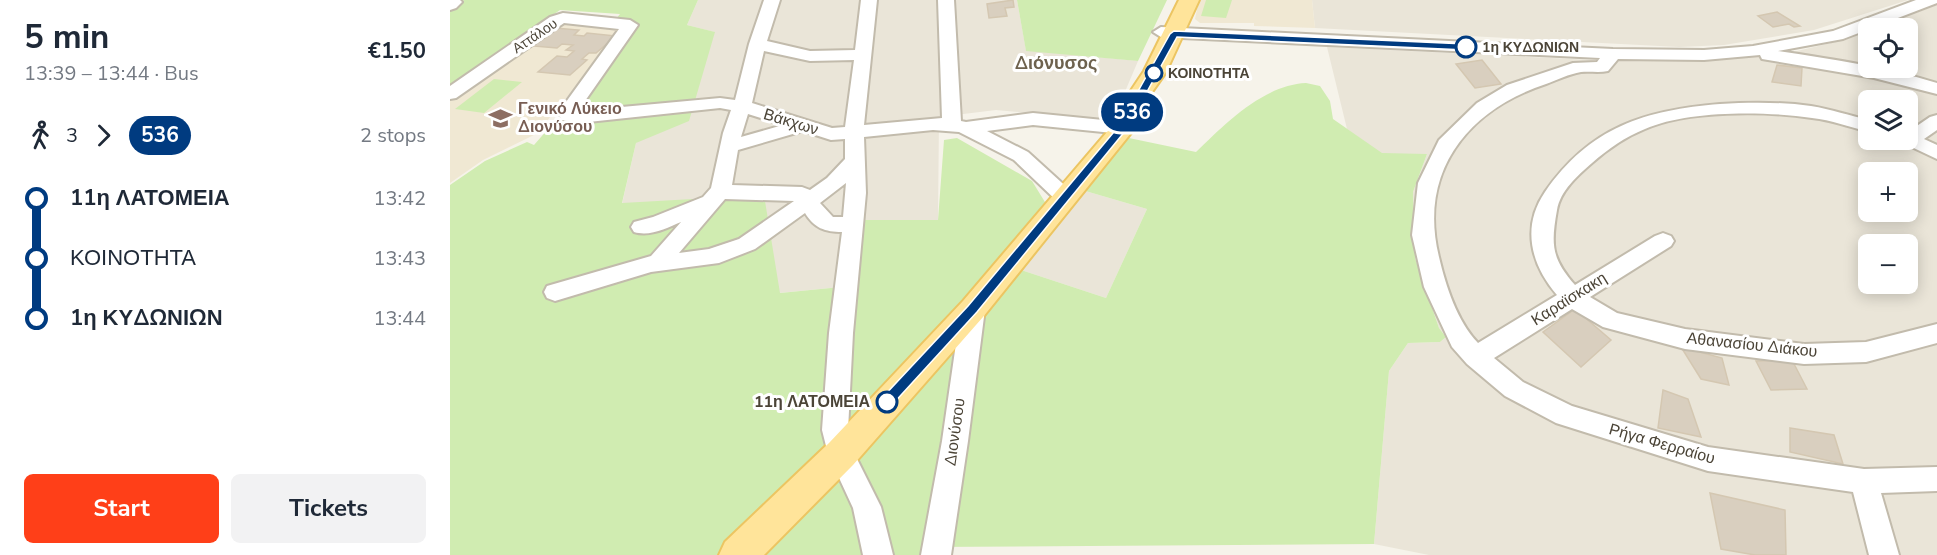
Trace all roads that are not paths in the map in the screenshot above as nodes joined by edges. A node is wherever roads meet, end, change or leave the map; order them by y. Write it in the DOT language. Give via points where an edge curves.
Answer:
graph roads {
  1 [pos="771,0"];
  2 [pos="869,0"];
  3 [pos="946,0"];
  4 [pos="1177,0"];
  5 [pos="1189,0"];
  6 [pos="1892,0"];
  7 [pos="1931,0"];
  8 [pos="1909,9"];
  9 [pos="630,27"];
  10 [pos="1169,29"];
  11 [pos="758,44"];
  12 [pos="1754,51"];
  13 [pos="863,55"];
  14 [pos="1577,59"];
  15 [pos="1937,89"];
  16 [pos="450,94"];
  17 [pos="741,106"];
  18 [pos="1937,121"];
  19 [pos="1858,123"];
  20 [pos="801,126"];
  21 [pos="959,126"];
  22 [pos="1122,128"];
  23 [pos="854,132"];
  24 [pos="1918,133"];
  25 [pos="1918,143"];
  26 [pos="729,146"];
  27 [pos="1937,153"];
  28 [pos="854,161"];
  29 [pos="715,197"];
  30 [pos="1065,197"];
  31 [pos="808,202"];
  32 [pos="852,224"];
  33 [pos="642,227"];
  34 [pos="1663,241"];
  35 [pos="658,263"];
  36 [pos="555,292"];
  37 [pos="1572,297"];
  38 [pos="973,309"];
  39 [pos="1934,339"];
  40 [pos="1476,357"];
  41 [pos="841,454"];
  42 [pos="1937,479"];
  43 [pos="1864,481"];
  44 [pos="738,555"];
  45 [pos="878,555"];
  46 [pos="936,555"];
  47 [pos="1884,555"];
  1 -- 11 [label="street"];
  2 -- 13 [label="street"];
  3 -- 21 [label="street"];
  4 -- 10 [label="main road"];
  5 -- 10 [label="main road"];
  6 -- 8 [label="street"];
  7 -- 8 [label="street"];
  8 -- 12 [label="street" via="1846,32"];
  9 -- 16 [label="street, Αττάλου" via="559,18"];
  9 -- 17 [label="street, Βάκχων" via="583,89 568,116 720,103"];
  10 -- 14 [label="street" via="1532,49"];
  10 -- 22 [label="main road" via="1155,72"];
  11 -- 13 [label="street" via="810,56"];
  11 -- 17 [label="street"];
  12 -- 14 [label="street" via="1674,56 1613,54 1602,67"];
  12 -- 15 [label="street" via="1833,64"];
  13 -- 23 [label="street"];
  14 -- 40 [label="street, Ρήγα Φερραίου" via="1483,107 1449,140 1428,183 1423,235 1435,287 1460,340"];
  17 -- 20 [label="street, Βάκχων"];
  17 -- 26 [label="street"];
  18 -- 24 [label="street"];
  19 -- 37 [label="street, Αθανασίου Διάκου" via="1812,112 1747,108 1679,113 1639,124 1603,143 1569,172 1548,203 1541,240 1551,273"];
  20 -- 23 [label="street, Βάκχων" via="831,134"];
  20 -- 26 [label="street"];
  21 -- 22 [label="street, Βάκχων" via="1033,119"];
  21 -- 23 [label="street, Βάκχων"];
  21 -- 30 [label="street" via="1021,156"];
  22 -- 30 [label="main road"];
  23 -- 28 [label="street"];
  25 -- 27 [label="street"];
  26 -- 29 [label="street"];
  28 -- 31 [label="street" via="834,183"];
  28 -- 32 [label="street" via="856,193"];
  29 -- 31 [label="street" via="725,192 793,192 802,194"];
  29 -- 33 [label="street"];
  29 -- 35 [label="street"];
  30 -- 38 [label="main road"];
  31 -- 32 [label="street" via="817,218 828,225"];
  31 -- 35 [label="street" via="737,248 702,259"];
  32 -- 41 [label="street" via="837,380 835,430"];
  34 -- 37 [label="street, Καραϊσκακη"];
  35 -- 36 [label="street"];
  37 -- 39 [label="street, Αθανασίου Διάκου" via="1611,321 1685,339 1804,354 1866,352"];
  37 -- 40 [label="street, Καραϊσκακη"];
  38 -- 41 [label="main road"];
  38 -- 46 [label="street, Διονύσου"];
  40 -- 43 [label="street, Ρήγα Φερραίου" via="1514,389 1565,415 1708,459"];
  41 -- 44 [label="main road"];
  41 -- 45 [label="street" via="862,494"];
  42 -- 43 [label="street, Ρήγα Φερραίου"];
  43 -- 47 [label="street"];
}
